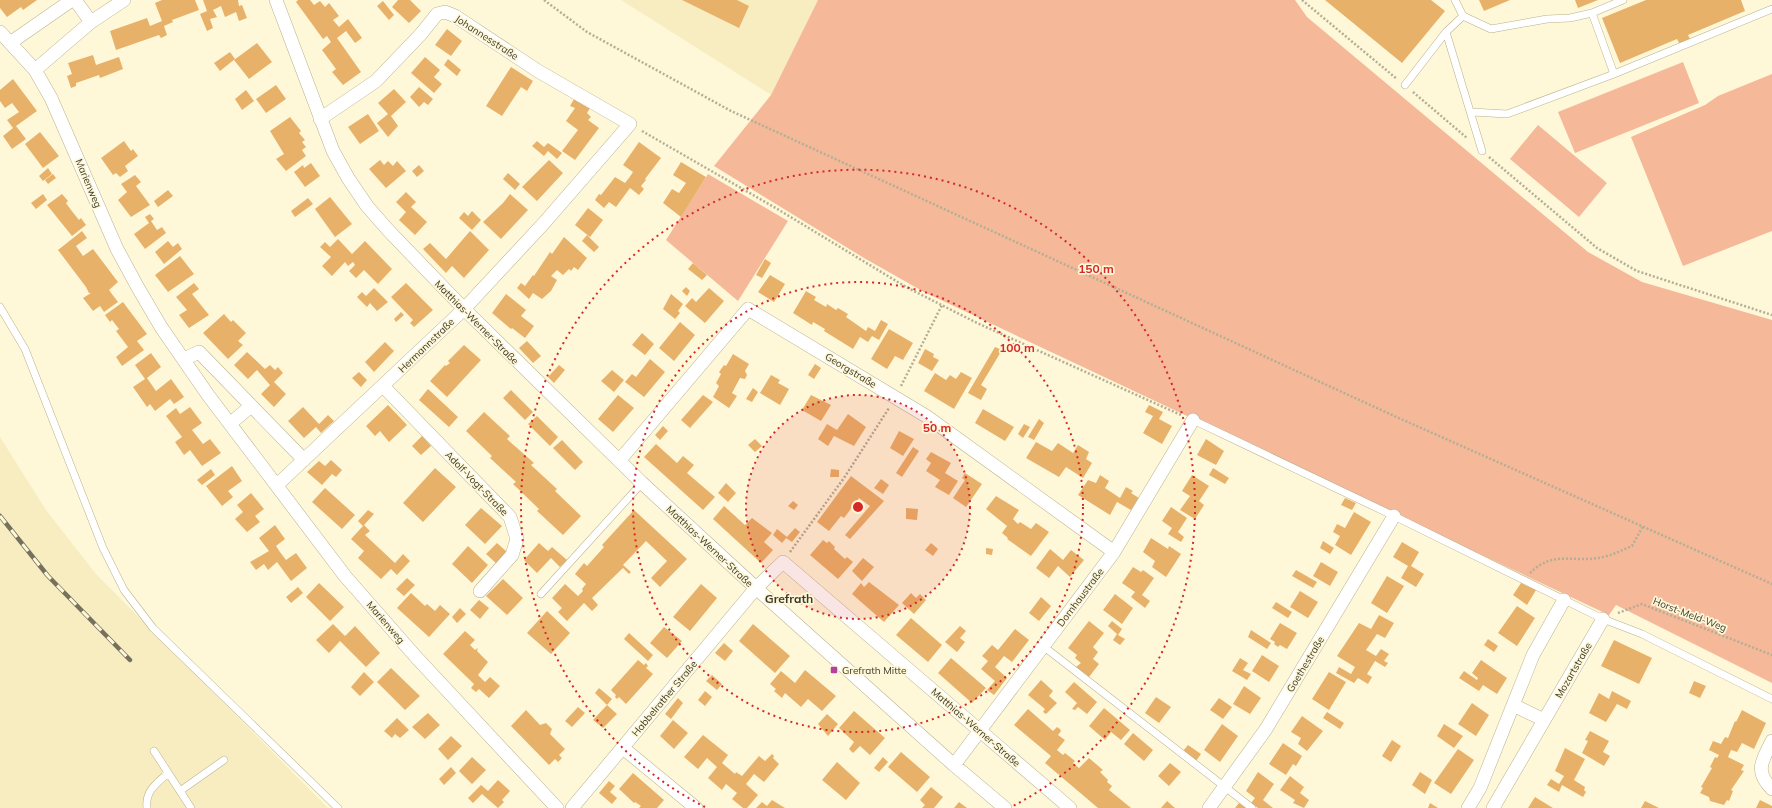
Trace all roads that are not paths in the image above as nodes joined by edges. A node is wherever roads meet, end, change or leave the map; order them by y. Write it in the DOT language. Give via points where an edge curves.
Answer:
graph roads {
  1 [pos="72,0"];
  2 [pos="75,0"];
  3 [pos="124,0"];
  4 [pos="276,0"];
  5 [pos="1455,0"];
  6 [pos="1623,0"];
  7 [pos="1772,9"];
  8 [pos="1592,13"];
  9 [pos="1463,16"];
  10 [pos="91,22"];
  11 [pos="0,32"];
  12 [pos="1446,32"];
  13 [pos="10,43"];
  14 [pos="35,70"];
  15 [pos="1614,74"];
  16 [pos="1405,86"];
  17 [pos="1472,112"];
  18 [pos="320,119"];
  19 [pos="630,124"];
  20 [pos="1482,151"];
  21 [pos="0,307"];
  22 [pos="464,309"];
  23 [pos="184,359"];
  24 [pos="383,386"];
  25 [pos="251,406"];
  26 [pos="1193,420"];
  27 [pos="231,423"];
  28 [pos="304,460"];
  29 [pos="618,461"];
  30 [pos="642,484"];
  31 [pos="277,485"];
  32 [pos="1394,516"];
  33 [pos="1114,552"];
  34 [pos="756,588"];
  35 [pos="480,591"];
  36 [pos="541,594"];
  37 [pos="1564,600"];
  38 [pos="1603,619"];
  39 [pos="1043,646"];
  40 [pos="1772,699"];
  41 [pos="1513,705"];
  42 [pos="1544,720"];
  43 [pos="980,730"];
  44 [pos="1772,741"];
  45 [pos="623,748"];
  46 [pos="154,751"];
  47 [pos="224,760"];
  48 [pos="954,765"];
  49 [pos="168,773"];
  50 [pos="1224,787"];
  51 [pos="1772,789"];
  52 [pos="180,791"];
  53 [pos="147,808"];
  54 [pos="191,808"];
  55 [pos="338,808"];
  56 [pos="557,808"];
  57 [pos="572,808"];
  58 [pos="696,808"];
  59 [pos="1005,808"];
  60 [pos="1070,808"];
  61 [pos="1209,808"];
  62 [pos="1252,808"];
  63 [pos="1468,808"];
  64 [pos="1493,808"];
  1 -- 13 [label="street"];
  2 -- 10 [label="street"];
  3 -- 10 [label="street"];
  4 -- 18 [label="street, Matthias-Werner-Straße"];
  5 -- 9 [label="lane"];
  6 -- 8 [label="lane"];
  7 -- 15 [label="lane"];
  8 -- 9 [label="lane" via="1491,29"];
  8 -- 15 [label="lane"];
  9 -- 12 [label="lane"];
  10 -- 14 [label="street"];
  11 -- 13 [label="street, Marienweg"];
  12 -- 16 [label="lane"];
  12 -- 17 [label="lane"];
  13 -- 14 [label="street, Marienweg"];
  14 -- 23 [label="street, Marienweg" via="52,98 118,249 161,327"];
  15 -- 17 [label="lane" via="1507,114"];
  17 -- 20 [label="lane"];
  18 -- 19 [label="street, Johannesstraße" via="376,81 437,14 445,12"];
  18 -- 22 [label="street, Matthias-Werner-Straße" via="333,151 367,206"];
  19 -- 22 [label="street, Hermannstraße" via="544,223"];
  21 -- 55 [label="lane" via="25,349 103,548 124,590 153,628"];
  22 -- 24 [label="street, Hermannstraße"];
  22 -- 29 [label="street, Matthias-Werner-Straße"];
  23 -- 25 [label="street" via="198,352"];
  23 -- 27 [label="street, Marienweg"];
  24 -- 28 [label="street, Hermannstraße"];
  24 -- 35 [label="street, Adolf-Vogt-Straße" via="510,517 516,540 512,555"];
  25 -- 27 [label="street"];
  25 -- 28 [label="street"];
  26 -- 32 [label="lane"];
  26 -- 33 [label="street, Dornhaustraße"];
  27 -- 31 [label="street, Marienweg"];
  28 -- 31 [label="street, Hermannstraße"];
  29 -- 30 [label="street, Matthias-Werner-Straße"];
  29 -- 33 [label="street, Georgstraße" via="748,309 926,416"];
  30 -- 34 [label="street, Matthias-Werner-Straße"];
  30 -- 36 [label="lane"];
  31 -- 56 [label="street, Marienweg" via="345,576 416,657"];
  32 -- 37 [label="lane"];
  32 -- 50 [label="street, Goethestraße" via="1266,729"];
  33 -- 39 [label="street, Dornhaustraße"];
  34 -- 43 [label="street, Matthias-Werner-Straße" via="783,562"];
  34 -- 45 [label="street, Habbelrather Straße"];
  34 -- 48 [label="street, Matthias-Werner-Straße"];
  37 -- 38 [label="lane"];
  37 -- 41 [label="street" via="1533,655"];
  38 -- 40 [label="lane" via="1642,634"];
  38 -- 42 [label="street, Mozartstraße"];
  39 -- 43 [label="street, Dornhaustraße"];
  39 -- 50 [label="lane"];
  41 -- 42 [label="street"];
  41 -- 63 [label="street" via="1480,788"];
  42 -- 64 [label="street, Mozartstraße"];
  43 -- 48 [label="street, Dornhaustraße"];
  43 -- 60 [label="street, Matthias-Werner-Straße"];
  44 -- 51 [label="street" via="1760,769 1763,779"];
  45 -- 57 [label="street, Habbelrather Straße"];
  45 -- 58 [label="street"];
  46 -- 49 [label="lane"];
  47 -- 52 [label="lane"];
  48 -- 59 [label="street, Matthias-Werner-Straße"];
  49 -- 52 [label="lane"];
  49 -- 53 [label="lane" via="151,788 146,798"];
  50 -- 61 [label="street, Goethestraße"];
  50 -- 62 [label="lane"];
  52 -- 54 [label="lane"];
}
